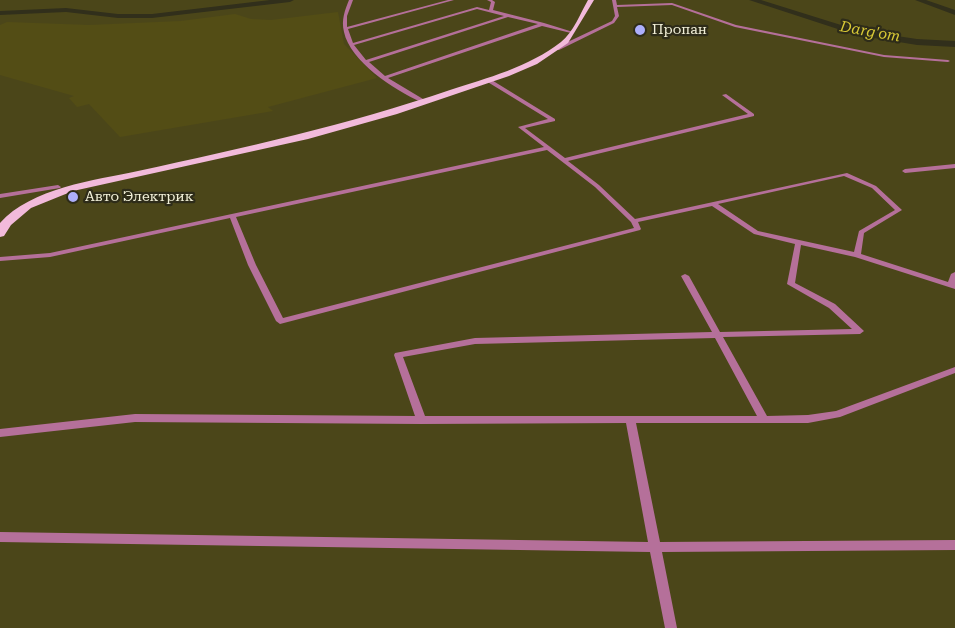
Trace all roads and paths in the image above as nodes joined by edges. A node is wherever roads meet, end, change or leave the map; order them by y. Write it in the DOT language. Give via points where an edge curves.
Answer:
graph roads {
  1 [pos="351,0"];
  2 [pos="452,0"];
  3 [pos="489,0"];
  4 [pos="591,1"];
  5 [pos="615,3"];
  6 [pos="491,11"];
  7 [pos="507,16"];
  8 [pos="543,24"];
  9 [pos="347,28"];
  10 [pos="569,34"];
  11 [pos="351,45"];
  12 [pos="556,49"];
  13 [pos="948,61"];
  14 [pos="365,62"];
  15 [pos="385,77"];
  16 [pos="488,80"];
  17 [pos="724,95"];
  18 [pos="421,100"];
  19 [pos="284,140"];
  20 [pos="549,148"];
  21 [pos="565,160"];
  22 [pos="955,166"];
  23 [pos="905,171"];
  24 [pos="58,187"];
  25 [pos="0,196"];
  26 [pos="712,203"];
  27 [pos="233,217"];
  28 [pos="0,218"];
  29 [pos="634,221"];
  30 [pos="0,234"];
  31 [pos="798,244"];
  32 [pos="857,255"];
  33 [pos="0,259"];
  34 [pos="955,274"];
  35 [pos="685,276"];
  36 [pos="953,287"];
  37 [pos="719,336"];
  38 [pos="953,373"];
  39 [pos="630,418"];
  40 [pos="764,419"];
  41 [pos="421,420"];
  42 [pos="0,433"];
  43 [pos="0,537"];
  44 [pos="955,545"];
  45 [pos="657,547"];
  46 [pos="671,628"];
  1 -- 9 [label="street" via="345,20"];
  2 -- 9 [label="street"];
  3 -- 6 [label="street" via="493,2"];
  4 -- 10 [label="main road"];
  5 -- 12 [label="street" via="617,18 607,26"];
  5 -- 13 [label="street" via="672,4 735,26 884,56"];
  6 -- 7 [label="street"];
  6 -- 11 [label="street" via="477,8"];
  7 -- 8 [label="street"];
  7 -- 14 [label="street"];
  8 -- 10 [label="street"];
  8 -- 15 [label="street"];
  9 -- 11 [label="street"];
  10 -- 12 [label="main road"];
  10 -- 18 [label="main road" via="506,70"];
  11 -- 14 [label="street"];
  12 -- 16 [label="main road"];
  14 -- 15 [label="street"];
  15 -- 18 [label="street"];
  16 -- 19 [label="main road" via="394,112"];
  16 -- 20 [label="street" via="554,120 521,127"];
  17 -- 21 [label="street" via="752,115"];
  18 -- 19 [label="main road"];
  19 -- 24 [label="main road"];
  19 -- 30 [label="main road" via="70,189 27,206 6,223"];
  20 -- 21 [label="street"];
  20 -- 27 [label="street"];
  21 -- 29 [label="street"];
  22 -- 23 [label="street"];
  24 -- 25 [label="street"];
  24 -- 28 [label="main road" via="22,202"];
  26 -- 29 [label="street"];
  26 -- 31 [label="street" via="756,233"];
  26 -- 32 [label="street" via="845,174 854,176 874,187 899,210 861,231"];
  27 -- 29 [label="street" via="280,321 638,229"];
  27 -- 33 [label="street" via="50,255"];
  31 -- 32 [label="street"];
  31 -- 37 [label="street" via="791,284 832,306 860,331"];
  32 -- 36 [label="street"];
  34 -- 36 [label="street"];
  35 -- 37 [label="street"];
  37 -- 40 [label="street"];
  37 -- 41 [label="street" via="475,341 398,355"];
  38 -- 40 [label="street" via="830,415"];
  39 -- 40 [label="street"];
  39 -- 41 [label="street"];
  39 -- 45 [label="street"];
  41 -- 42 [label="street" via="135,418"];
  43 -- 45 [label="street"];
  44 -- 45 [label="street"];
  45 -- 46 [label="street"];
}
